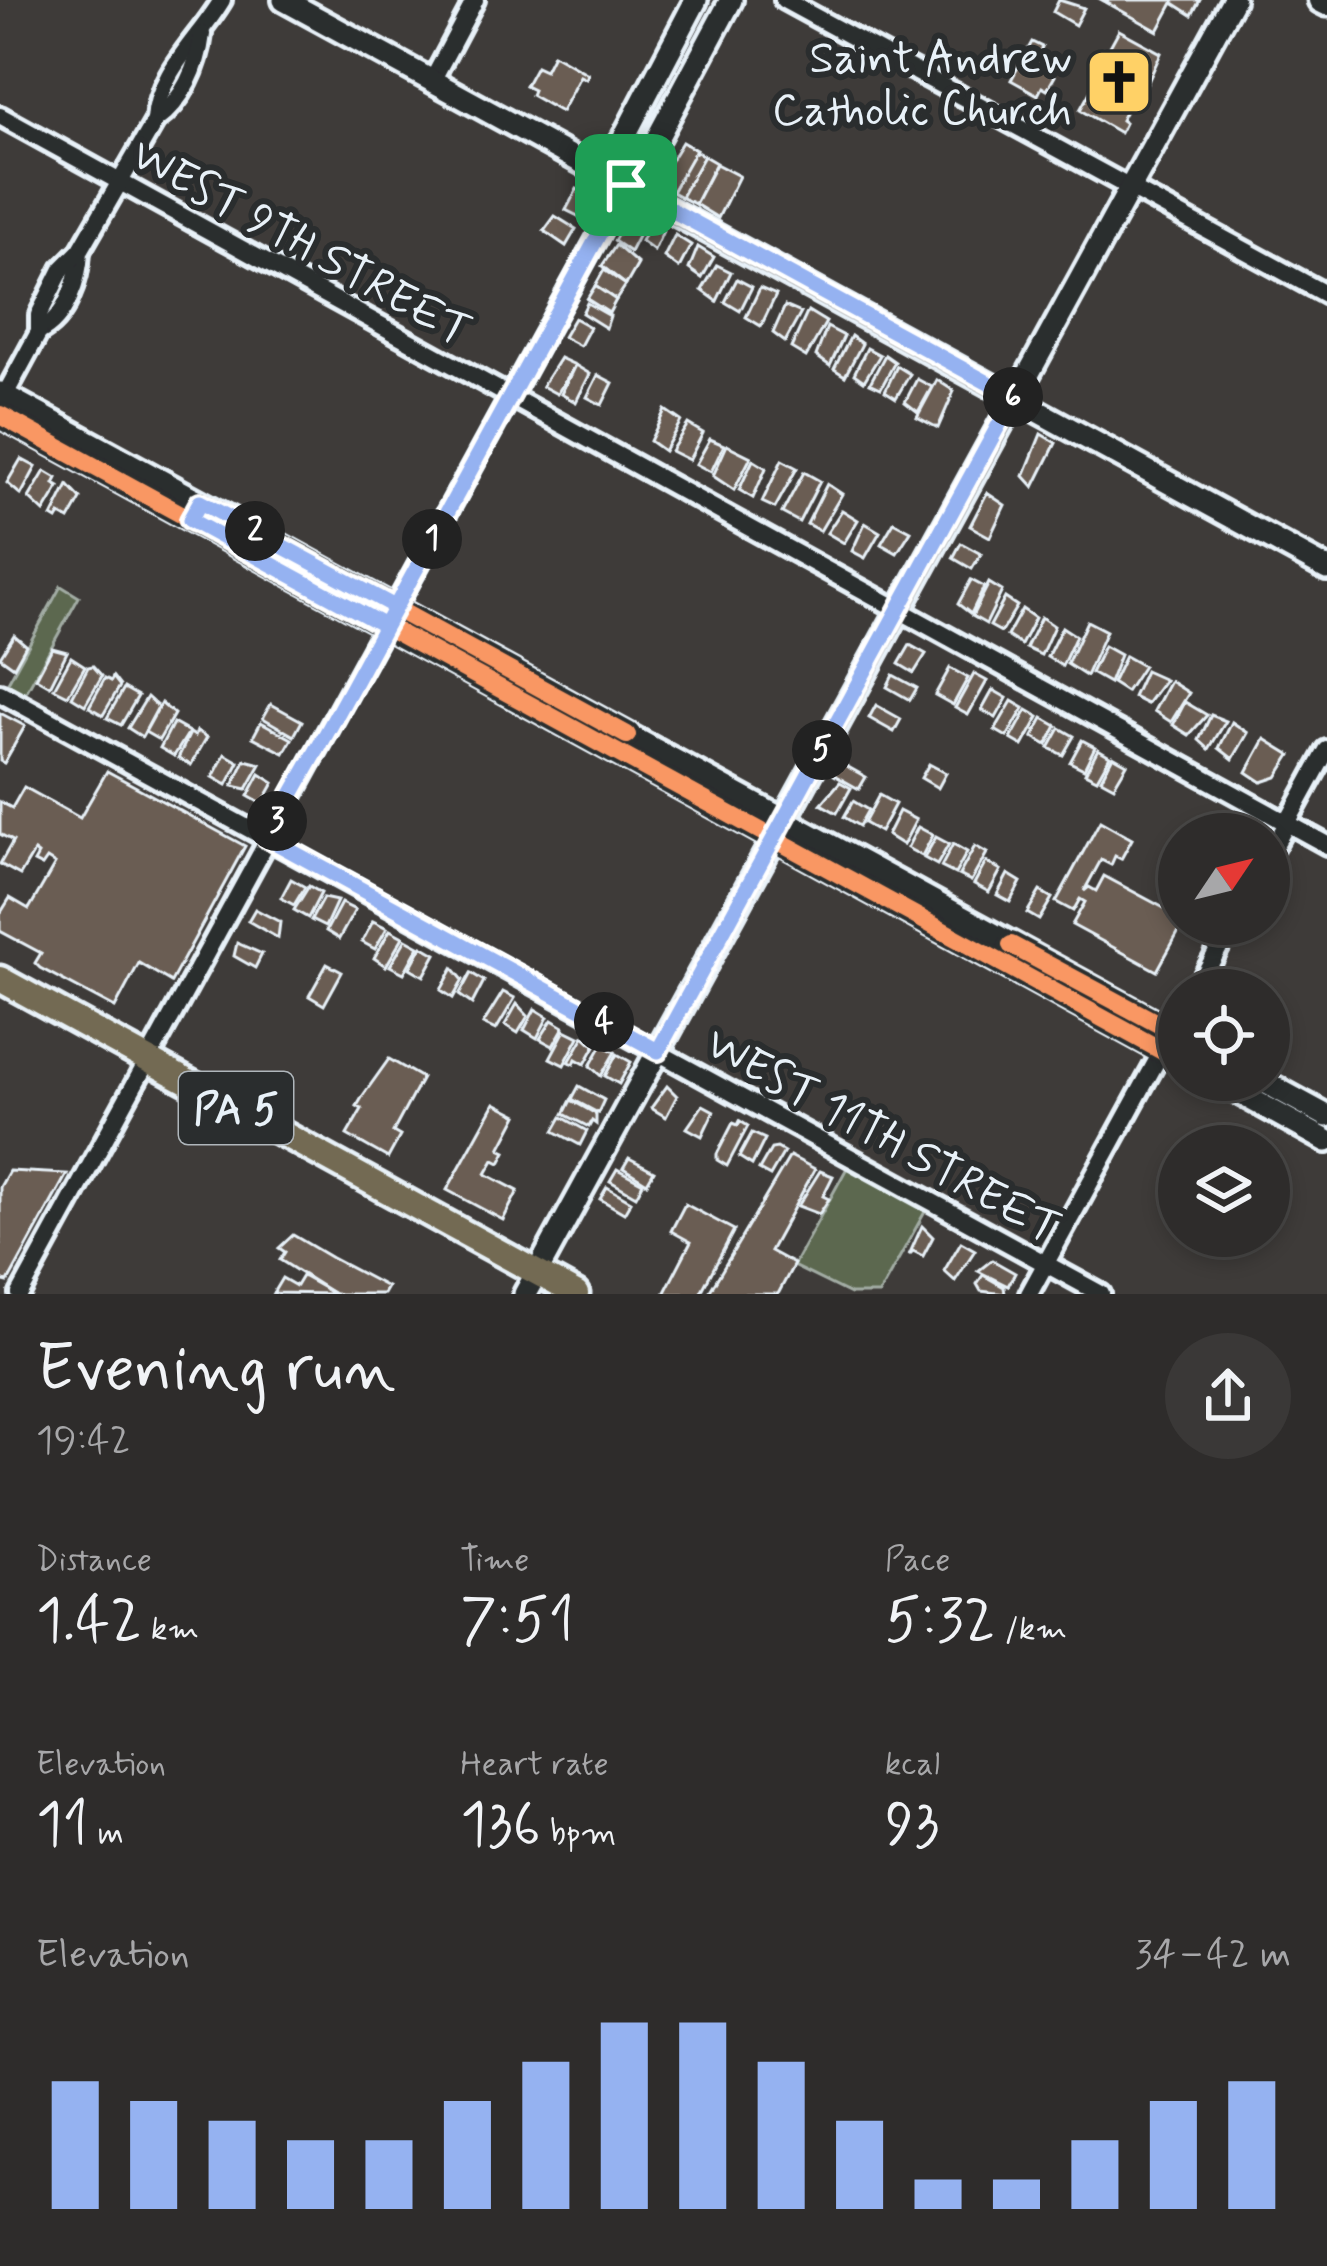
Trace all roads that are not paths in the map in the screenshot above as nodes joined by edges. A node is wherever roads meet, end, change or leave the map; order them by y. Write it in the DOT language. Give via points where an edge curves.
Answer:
graph roads {
  1 [pos="222,0"];
  2 [pos="284,0"];
  3 [pos="475,0"];
  4 [pos="696,0"];
  5 [pos="731,0"];
  6 [pos="784,0"];
  7 [pos="1233,0"];
  8 [pos="432,81"];
  9 [pos="0,116"];
  10 [pos="622,178"];
  11 [pos="122,182"];
  12 [pos="1130,187"];
  13 [pos="1327,295"];
  14 [pos="510,396"];
  15 [pos="1014,397"];
  16 [pos="1,402"];
  17 [pos="1327,569"];
  18 [pos="900,608"];
  19 [pos="390,617"];
  20 [pos="0,693"];
  21 [pos="1327,750"];
  22 [pos="1267,813"];
  23 [pos="1290,818"];
  24 [pos="1290,826"];
  25 [pos="778,830"];
  26 [pos="267,838"];
  27 [pos="1327,845"];
  28 [pos="0,979"];
  29 [pos="1158,1032"];
  30 [pos="658,1051"];
  31 [pos="147,1060"];
  32 [pos="1158,1068"];
  33 [pos="1290,1096"];
  34 [pos="1254,1101"];
  35 [pos="1327,1116"];
  36 [pos="1327,1141"];
  37 [pos="1046,1264"];
  38 [pos="531,1284"];
  39 [pos="20,1294"];
  40 [pos="576,1294"];
  41 [pos="1030,1294"];
  42 [pos="1101,1294"];
  1 -- 11 [label="street" via="202,34 199,60"];
  2 -- 8 [label="street"];
  3 -- 8 [label="street"];
  4 -- 10 [label="street" via="622,140"];
  5 -- 10 [label="street" via="646,159"];
  6 -- 12 [label="street"];
  7 -- 12 [label="street"];
  8 -- 10 [label="street"];
  9 -- 11 [label="street, WEST 9TH STREET"];
  10 -- 14 [label="street"];
  10 -- 15 [label="street"];
  11 -- 14 [label="street, WEST 9TH STREET"];
  11 -- 16 [label="street" via="80,251 80,273 54,325 39,332"];
  12 -- 13 [label="street"];
  12 -- 15 [label="street"];
  14 -- 18 [label="street, WEST 9TH STREET"];
  14 -- 19 [label="street"];
  15 -- 17 [label="street"];
  15 -- 18 [label="street"];
  16 -- 19 [label="street"];
  18 -- 22 [label="street, WEST 9TH STREET"];
  18 -- 25 [label="street"];
  19 -- 25 [label="street"];
  19 -- 26 [label="street"];
  20 -- 26 [label="street, WEST 11TH STREET"];
  21 -- 23 [label="street"];
  24 -- 27 [label="street, WEST 9TH STREET"];
  25 -- 29 [label="street"];
  25 -- 30 [label="street"];
  26 -- 30 [label="street, WEST 11TH STREET"];
  26 -- 31 [label="street"];
  28 -- 31 [label="main road, PA 5"];
  30 -- 37 [label="street, WEST 11TH STREET"];
  30 -- 38 [label="street"];
  31 -- 38 [label="main road, PA 5"];
  31 -- 39 [label="street"];
  32 -- 37 [label="street"];
  33 -- 35 [label="street"];
  34 -- 36 [label="street"];
  37 -- 41 [label="street"];
  37 -- 42 [label="street, WEST 11TH STREET"];
  38 -- 40 [label="main road, PA 5"];
}
